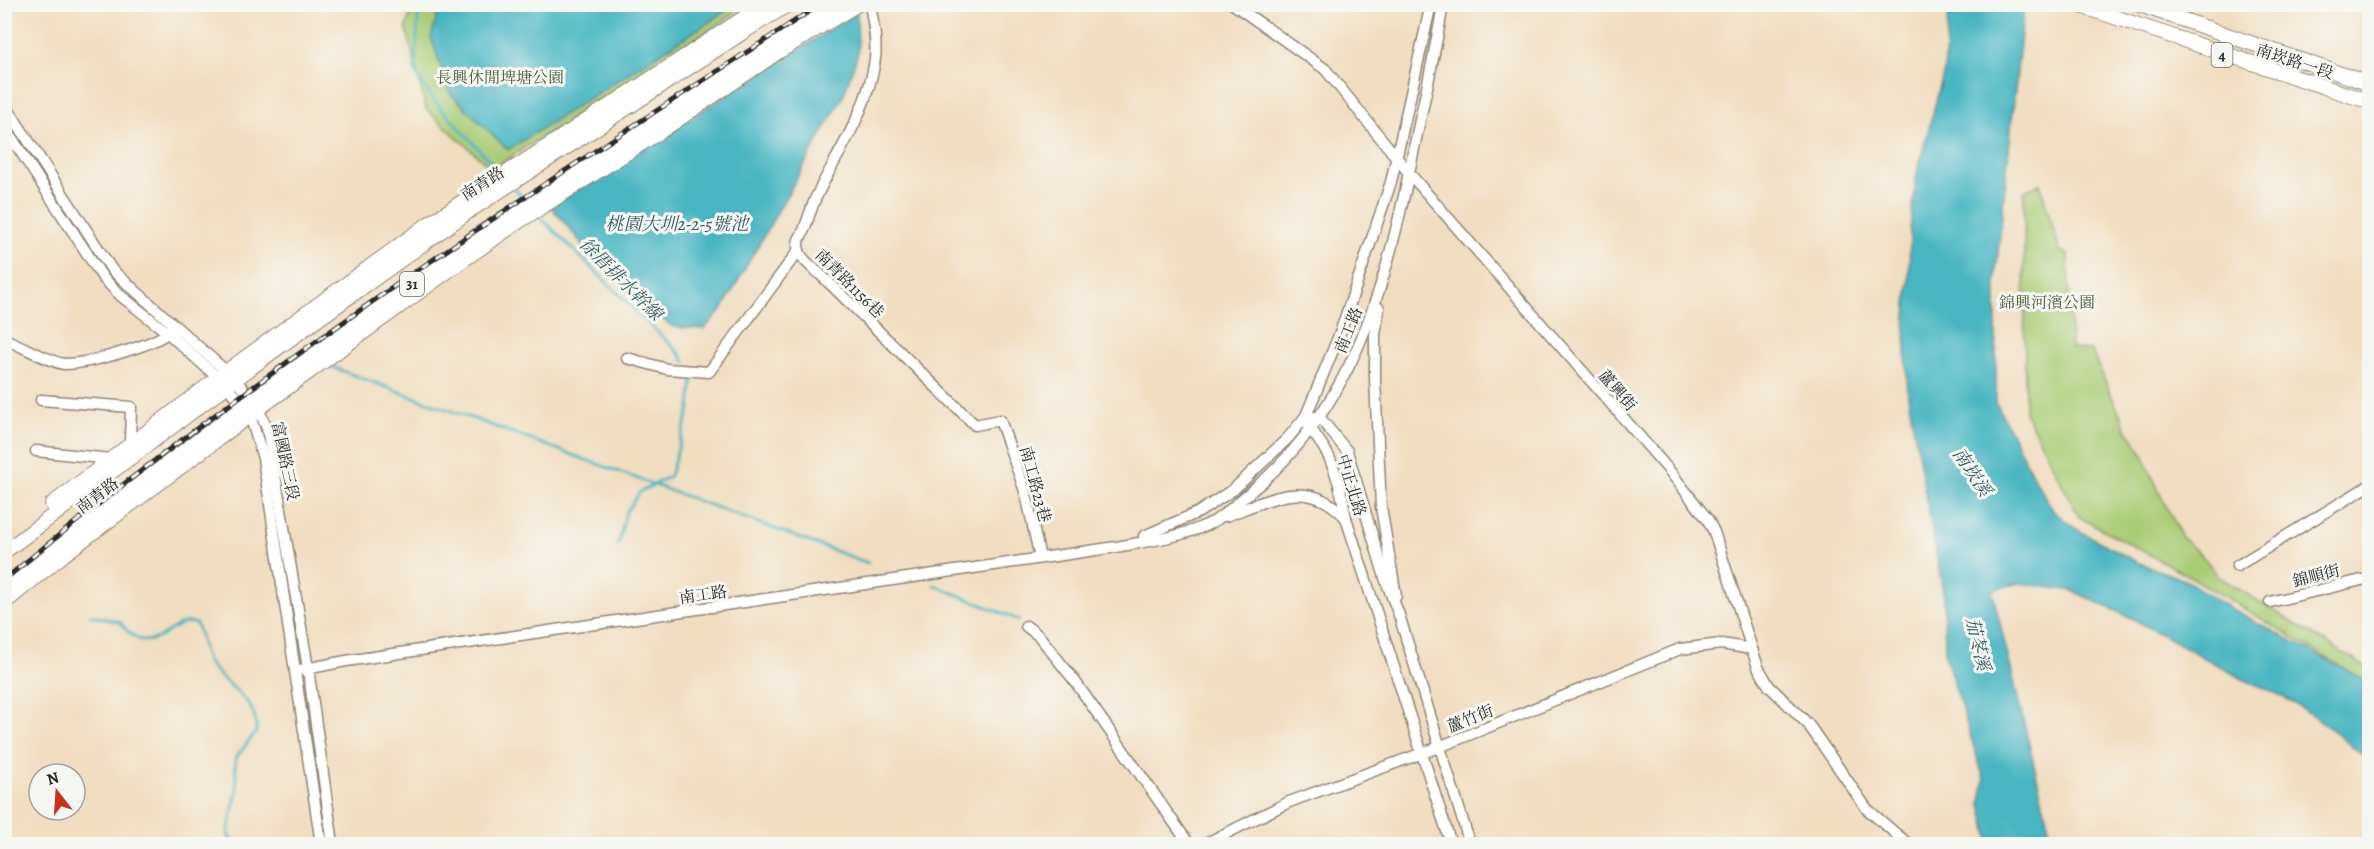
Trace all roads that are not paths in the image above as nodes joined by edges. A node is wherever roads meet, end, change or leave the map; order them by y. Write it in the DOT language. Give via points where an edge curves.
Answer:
graph roads {
  1 [pos="765,4"];
  2 [pos="789,4"];
  3 [pos="837,4"];
  4 [pos="858,4"];
  5 [pos="870,4"];
  6 [pos="1233,4"];
  7 [pos="1431,4"];
  8 [pos="1443,4"];
  9 [pos="2075,4"];
  10 [pos="2138,4"];
  11 [pos="720,47"];
  12 [pos="672,64"];
  13 [pos="712,83"];
  14 [pos="2370,84"];
  15 [pos="2370,102"];
  16 [pos="4,103"];
  17 [pos="689,112"];
  18 [pos="4,126"];
  19 [pos="1396,158"];
  20 [pos="48,171"];
  21 [pos="1408,173"];
  22 [pos="38,179"];
  23 [pos="490,242"];
  24 [pos="799,250"];
  25 [pos="443,261"];
  26 [pos="1384,276"];
  27 [pos="302,316"];
  28 [pos="172,329"];
  29 [pos="4,339"];
  30 [pos="268,355"];
  31 [pos="627,358"];
  32 [pos="227,379"];
  33 [pos="41,400"];
  34 [pos="251,407"];
  35 [pos="1306,416"];
  36 [pos="1320,418"];
  37 [pos="1000,420"];
  38 [pos="1309,429"];
  39 [pos="130,444"];
  40 [pos="36,451"];
  41 [pos="110,459"];
  42 [pos="2370,486"];
  43 [pos="1346,518"];
  44 [pos="1215,521"];
  45 [pos="4,541"];
  46 [pos="1116,547"];
  47 [pos="4,552"];
  48 [pos="1040,558"];
  49 [pos="2237,566"];
  50 [pos="2370,578"];
  51 [pos="4,589"];
  52 [pos="2270,602"];
  53 [pos="4,603"];
  54 [pos="1399,615"];
  55 [pos="1026,626"];
  56 [pos="1752,649"];
  57 [pos="308,668"];
  58 [pos="295,671"];
  59 [pos="1440,747"];
  60 [pos="1422,753"];
  61 [pos="321,844"];
  62 [pos="333,844"];
  63 [pos="1189,844"];
  64 [pos="1205,844"];
  65 [pos="1450,844"];
  66 [pos="1470,844"];
  67 [pos="1908,844"];
  1 -- 12 [label="main road, 31"];
  2 -- 11 [label="main road, 南青路 / 31"];
  3 -- 13 [label="main road, 南青路 / 31"];
  4 -- 17 [label="main road, 31"];
  5 -- 24 [label="street, 南青路1156巷" via="875,57 870,88 811,206 798,242"];
  6 -- 19 [label="street, 蘆興街" via="1325,69"];
  7 -- 19 [label="street, 南工路"];
  8 -- 21 [label="street, 南工路" via="1434,64"];
  9 -- 15 [label="main road, 南崁路一段 / 4"];
  10 -- 14 [label="main road, 南崁路一段 / 4"];
  11 -- 12 [label="main road, 南青路"];
  11 -- 30 [label="main road, 南青路 / 31" via="469,211"];
  12 -- 27 [label="main road, 31" via="430,223"];
  13 -- 17 [label="main road, 南青路"];
  13 -- 25 [label="main road, 南青路 / 31"];
  16 -- 20 [label="street, 富國路三段"];
  17 -- 23 [label="main road, 31"];
  18 -- 22 [label="street, 富國路三段"];
  19 -- 21 [label="street, 蘆興街"];
  19 -- 35 [label="street, 南工路" via="1340,333"];
  20 -- 22 [label="street"];
  20 -- 28 [label="street, 富國路三段" via="112,270"];
  21 -- 26 [label="street, 南工路"];
  21 -- 56 [label="street, 蘆興街" via="1668,469 1708,520"];
  22 -- 28 [label="street, 富國路三段" via="103,278 121,296"];
  23 -- 25 [label="main road, 南青路"];
  23 -- 34 [label="main road, 31"];
  24 -- 31 [label="street" via="709,372 667,369"];
  24 -- 37 [label="street, 南青路1156巷" via="975,425"];
  25 -- 34 [label="main road, 南青路 / 31"];
  26 -- 36 [label="street, 南工路" via="1355,357"];
  26 -- 54 [label="street" via="1375,335 1376,399 1381,507"];
  27 -- 30 [label="main road, 南青路"];
  27 -- 32 [label="main road, 31"];
  28 -- 29 [label="street" via="151,344 64,364"];
  28 -- 32 [label="street, 富國路三段"];
  30 -- 32 [label="main road, 南青路 / 31"];
  32 -- 34 [label="street, 富國路三段"];
  32 -- 39 [label="main road, 31"];
  32 -- 47 [label="main road, 南青路 / 31"];
  33 -- 39 [label="street" via="132,407"];
  34 -- 51 [label="main road, 南青路 / 31" via="57,546"];
  34 -- 53 [label="main road, 31"];
  34 -- 57 [label="street, 富國路三段" via="267,428"];
  34 -- 58 [label="street, 富國路三段" via="263,458"];
  35 -- 36 [label="street"];
  35 -- 38 [label="street, 中正北路"];
  35 -- 46 [label="street, 南工路" via="1234,489 1199,512"];
  36 -- 38 [label="street, 南工路"];
  36 -- 54 [label="street, 中正北路" via="1347,451"];
  37 -- 48 [label="street, 南工路23巷" via="1026,494"];
  38 -- 43 [label="street, 中正北路" via="1330,460"];
  38 -- 44 [label="street, 南工路" via="1273,472"];
  39 -- 41 [label="main road, 31"];
  40 -- 41 [label="street"];
  41 -- 45 [label="main road, 31"];
  42 -- 49 [label="street"];
  43 -- 44 [label="street" via="1322,499 1296,494 1277,496"];
  43 -- 60 [label="street, 中正北路"];
  44 -- 46 [label="street, 南工路"];
  46 -- 48 [label="street, 南工路"];
  48 -- 57 [label="street, 南工路"];
  50 -- 52 [label="street, 錦順街"];
  54 -- 59 [label="street, 中正北路"];
  55 -- 63 [label="street" via="1039,636 1074,680"];
  56 -- 59 [label="street, 蘆竹街" via="1721,644 1680,649"];
  56 -- 67 [label="street, 蘆興街" via="1769,686 1808,724 1867,809"];
  57 -- 58 [label="street, 南工路"];
  57 -- 62 [label="street, 富國路三段"];
  58 -- 61 [label="street, 富國路三段"];
  59 -- 60 [label="street, 蘆竹街"];
  59 -- 66 [label="street, 中正北路"];
  60 -- 64 [label="street, 蘆竹街" via="1289,802"];
  60 -- 65 [label="street, 中正北路"];
}
